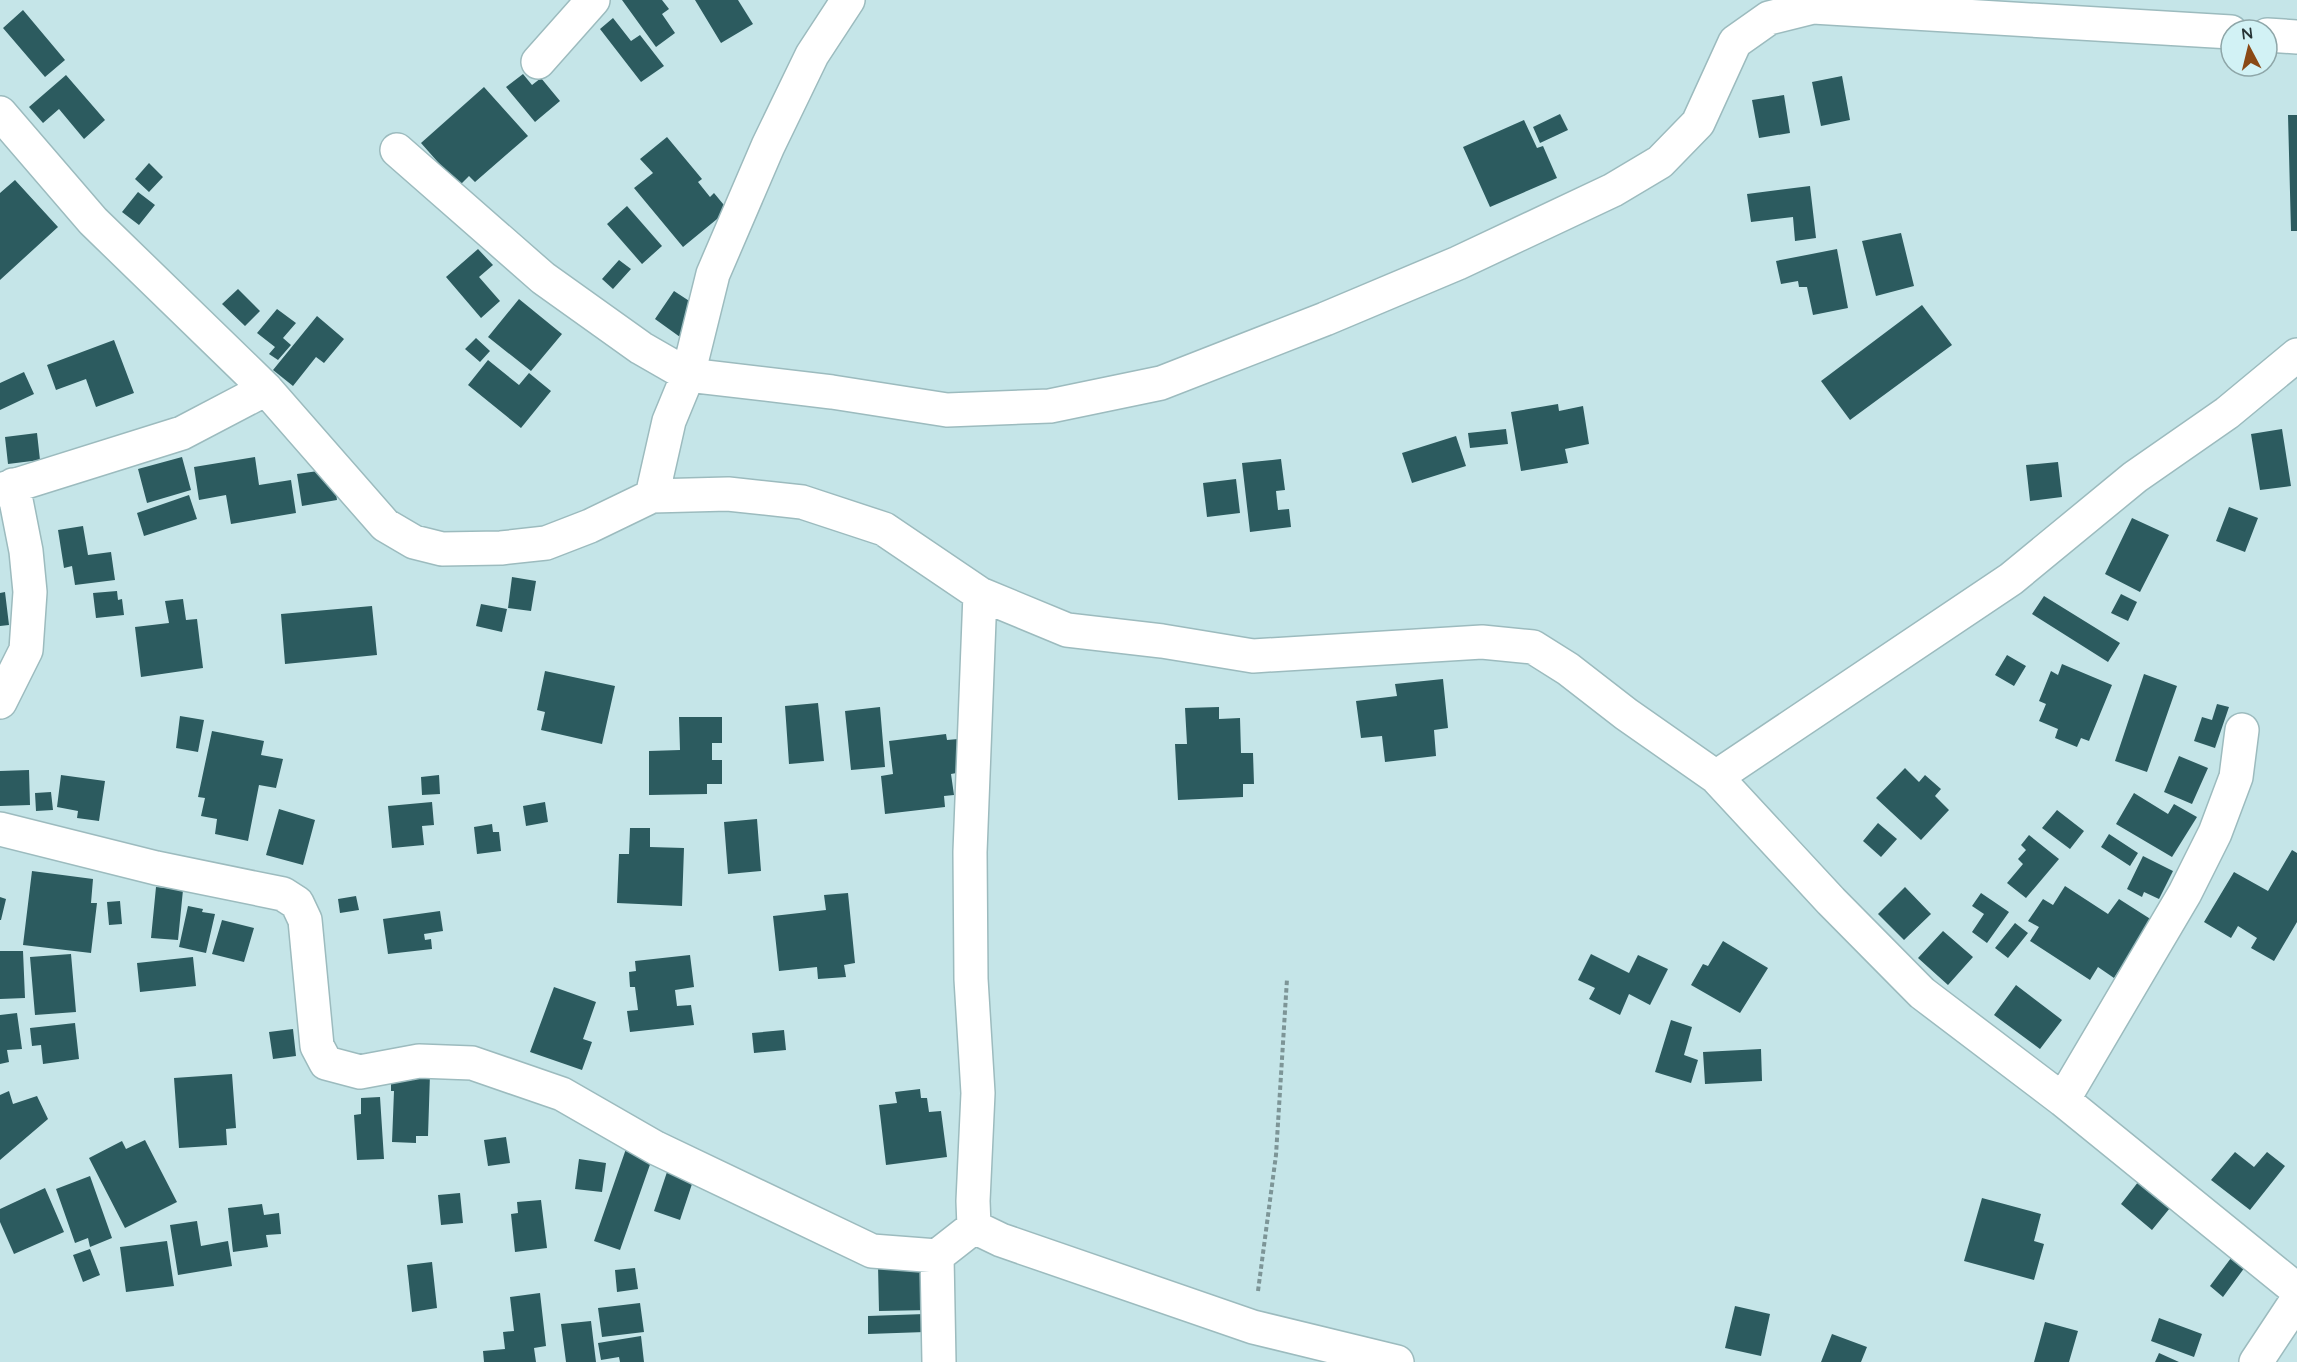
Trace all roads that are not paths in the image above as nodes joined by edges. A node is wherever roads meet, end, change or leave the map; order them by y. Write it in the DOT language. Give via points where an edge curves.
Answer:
graph roads {
  1 [pos="593,0"];
  2 [pos="848,0"];
  3 [pos="2219,31"];
  4 [pos="2279,35"];
  5 [pos="2297,37"];
  6 [pos="538,62"];
  7 [pos="0,113"];
  8 [pos="397,150"];
  9 [pos="2297,356"];
  10 [pos="688,375"];
  11 [pos="266,389"];
  12 [pos="7,487"];
  13 [pos="652,496"];
  14 [pos="981,594"];
  15 [pos="0,702"];
  16 [pos="2242,730"];
  17 [pos="1716,777"];
  18 [pos="0,829"];
  19 [pos="2062,1100"];
  20 [pos="974,1227"];
  21 [pos="937,1256"];
  22 [pos="2297,1290"];
  23 [pos="2297,1300"];
  24 [pos="939,1362"];
  25 [pos="1397,1362"];
  26 [pos="2256,1362"];
  1 -- 6 [label="street"];
  2 -- 10 [label="street" via="812,55 713,274"];
  3 -- 10 [label="street" via="1813,7 1769,18 1735,42 1698,123 1660,162 1613,190 1458,263 1161,383 1050,406 947,410"];
  4 -- 5 [label="street"];
  7 -- 11 [label="street" via="93,221"];
  8 -- 10 [label="street" via="543,278 641,348"];
  9 -- 17 [label="street" via="2227,413 2135,477 2011,579"];
  10 -- 13 [label="street" via="669,421"];
  11 -- 12 [label="street" via="182,433"];
  11 -- 13 [label="street" via="385,525 414,542 442,549 546,543"];
  12 -- 15 [label="street" via="26,551 30,592 26,650"];
  13 -- 14 [label="street" via="728,494 802,502 884,529"];
  14 -- 17 [label="street" via="1067,630 1253,656 1482,642 1533,647"];
  14 -- 20 [label="street" via="970,852 971,979 978,1093"];
  16 -- 19 [label="street" via="2236,777 2215,833 2185,893"];
  17 -- 19 [label="street" via="1922,993"];
  18 -- 21 [label="street" via="156,868 283,894 297,903 305,920 316,1046 327,1063 360,1072 419,1060 472,1063 562,1094 656,1148 872,1251"];
  19 -- 22 [label="street"];
  20 -- 21 [label="street"];
  20 -- 25 [label="street" via="1001,1240 1253,1327"];
  21 -- 24 [label="street"];
  23 -- 26 [label="street"];
}
